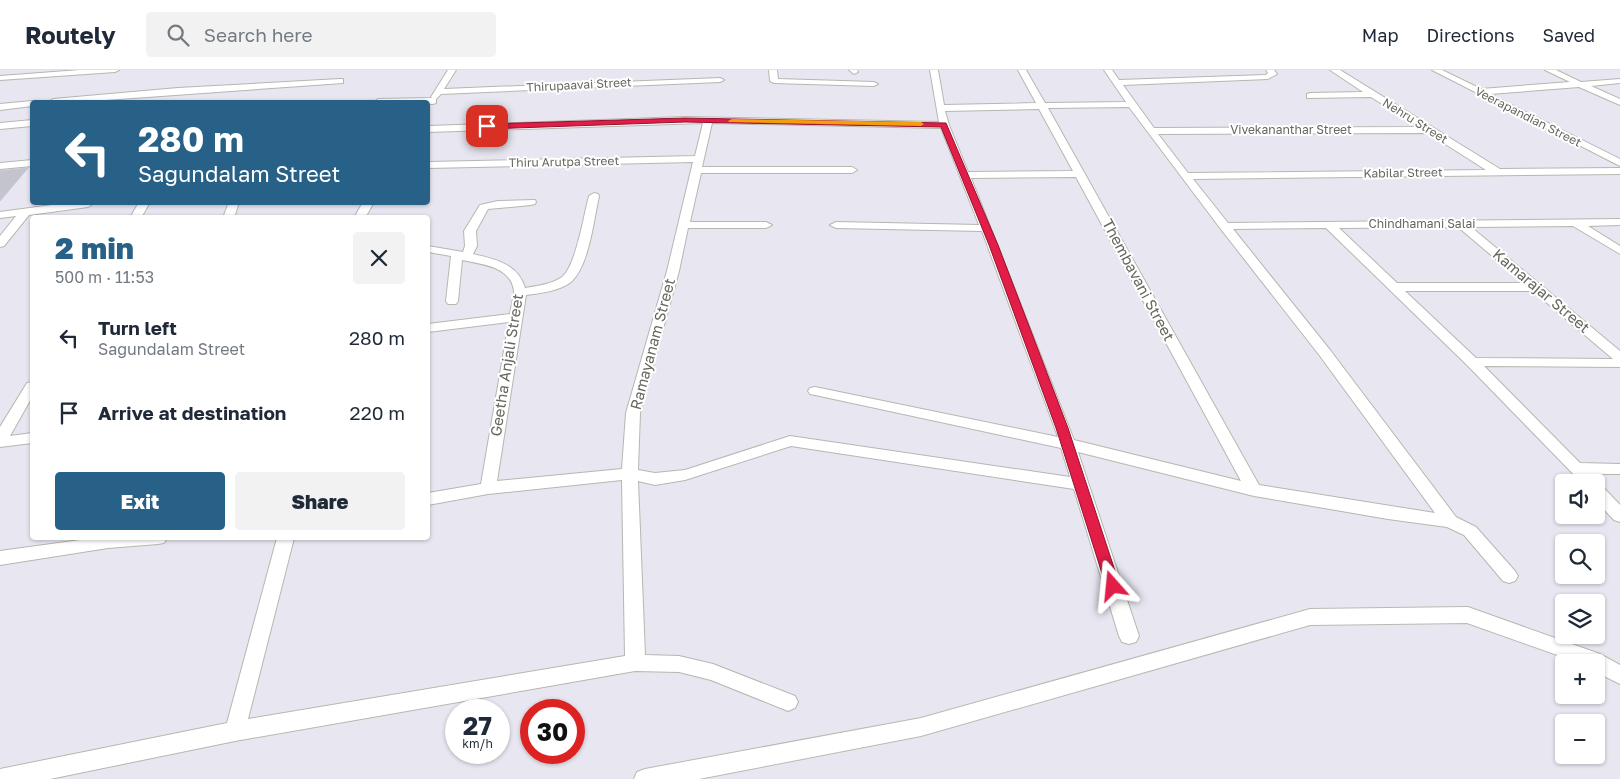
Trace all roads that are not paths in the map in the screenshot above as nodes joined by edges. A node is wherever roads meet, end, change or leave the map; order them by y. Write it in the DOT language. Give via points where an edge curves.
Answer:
graph roads {
  1 [pos="16,70"];
  2 [pos="105,70"];
  3 [pos="115,70"];
  4 [pos="452,70"];
  5 [pos="773,70"];
  6 [pos="934,70"];
  7 [pos="1022,70"];
  8 [pos="1108,70"];
  9 [pos="1270,70"];
  10 [pos="1334,70"];
  11 [pos="1436,70"];
  12 [pos="1549,70"];
  13 [pos="3,78"];
  14 [pos="720,80"];
  15 [pos="340,81"];
  16 [pos="1620,81"];
  17 [pos="1117,83"];
  18 [pos="874,84"];
  19 [pos="1580,84"];
  20 [pos="1480,92"];
  21 [pos="1372,94"];
  22 [pos="1310,96"];
  23 [pos="435,97"];
  24 [pos="77,100"];
  25 [pos="401,100"];
  26 [pos="1620,102"];
  27 [pos="30,104"];
  28 [pos="1131,104"];
  29 [pos="430,106"];
  30 [pos="1042,106"];
  31 [pos="0,107"];
  32 [pos="942,108"];
  33 [pos="708,120"];
  34 [pos="30,123"];
  35 [pos="944,125"];
  36 [pos="0,126"];
  37 [pos="430,128"];
  38 [pos="1429,130"];
  39 [pos="1152,131"];
  40 [pos="30,162"];
  41 [pos="1620,163"];
  42 [pos="698,164"];
  43 [pos="430,165"];
  44 [pos="0,166"];
  45 [pos="852,170"];
  46 [pos="1620,171"];
  47 [pos="1497,172"];
  48 [pos="1081,174"];
  49 [pos="964,175"];
  50 [pos="1186,176"];
  51 [pos="594,196"];
  52 [pos="531,202"];
  53 [pos="80,205"];
  54 [pos="25,212"];
  55 [pos="0,215"];
  56 [pos="1620,222"];
  57 [pos="1576,223"];
  58 [pos="1461,224"];
  59 [pos="766,225"];
  60 [pos="836,225"];
  61 [pos="1329,225"];
  62 [pos="683,226"];
  63 [pos="1224,226"];
  64 [pos="986,228"];
  65 [pos="0,244"];
  66 [pos="430,249"];
  67 [pos="1620,251"];
  68 [pos="462,256"];
  69 [pos="1394,287"];
  70 [pos="1537,287"];
  71 [pos="520,293"];
  72 [pos="452,302"];
  73 [pos="516,317"];
  74 [pos="430,328"];
  75 [pos="1620,358"];
  76 [pos="1472,362"];
  77 [pos="1620,363"];
  78 [pos="30,389"];
  79 [pos="815,391"];
  80 [pos="30,438"];
  81 [pos="0,441"];
  82 [pos="1068,444"];
  83 [pos="1577,468"];
  84 [pos="1620,469"];
  85 [pos="630,474"];
  86 [pos="1583,474"];
  87 [pos="1080,484"];
  88 [pos="488,488"];
  89 [pos="1254,490"];
  90 [pos="430,499"];
  91 [pos="1605,500"];
  92 [pos="1620,516"];
  93 [pos="1450,521"];
  94 [pos="109,540"];
  95 [pos="284,540"];
  96 [pos="0,558"];
  97 [pos="1509,576"];
  98 [pos="1129,636"];
  99 [pos="635,663"];
  100 [pos="1620,675"];
  101 [pos="788,702"];
  102 [pos="235,731"];
  103 [pos="0,779"];
  104 [pos="645,779"];
  1 -- 13 [label="street"];
  2 -- 3 [label="street"];
  2 -- 13 [label="street"];
  4 -- 23 [label="street"];
  5 -- 18 [label="street" via="774,81"];
  6 -- 32 [label="street"];
  7 -- 30 [label="street, Thembavani Street"];
  8 -- 17 [label="street"];
  9 -- 17 [label="street" via="1273,74 1268,76 1243,79"];
  10 -- 21 [label="street, Nehru Street"];
  11 -- 20 [label="street, Veerapandian Street"];
  12 -- 19 [label="street"];
  14 -- 23 [label="street, Thirupaavai Street"];
  15 -- 24 [label="street"];
  16 -- 19 [label="street"];
  17 -- 28 [label="street"];
  19 -- 20 [label="street"];
  19 -- 26 [label="street"];
  20 -- 41 [label="street, Veerapandian Street"];
  21 -- 22 [label="street"];
  21 -- 38 [label="street, Nehru Street"];
  23 -- 25 [label="street, Thirupaavai Street"];
  23 -- 29 [label="street"];
  27 -- 31 [label="street"];
  28 -- 30 [label="street"];
  28 -- 39 [label="street"];
  30 -- 32 [label="street"];
  30 -- 48 [label="street, Thembavani Street"];
  32 -- 35 [label="street"];
  33 -- 35 [label="street"];
  33 -- 37 [label="street"];
  33 -- 42 [label="street, Ramayanam Street"];
  34 -- 36 [label="street"];
  35 -- 49 [label="street"];
  38 -- 39 [label="street, Vivekananthar Street"];
  38 -- 47 [label="street, Nehru Street"];
  39 -- 50 [label="street"];
  40 -- 44 [label="street"];
  42 -- 43 [label="street, Thiru Arutpa Street"];
  42 -- 45 [label="street, Thiru Arutpa Street"];
  42 -- 62 [label="street, Ramayanam Street"];
  46 -- 47 [label="street, Kabilar Street"];
  47 -- 50 [label="street, Kabilar Street"];
  48 -- 49 [label="street"];
  48 -- 89 [label="street, Thembavani Street"];
  49 -- 64 [label="street"];
  50 -- 63 [label="street"];
  51 -- 71 [label="street" via="576,265 568,279"];
  52 -- 68 [label="street" via="484,207 470,231 471,246"];
  53 -- 54 [label="street"];
  54 -- 55 [label="street"];
  54 -- 65 [label="street"];
  56 -- 57 [label="street, Chindhamani Salai"];
  57 -- 58 [label="street, Chindhamani Salai"];
  57 -- 67 [label="street"];
  58 -- 61 [label="street, Chindhamani Salai"];
  58 -- 70 [label="street, Kamarajar Street"];
  59 -- 62 [label="street"];
  60 -- 64 [label="street"];
  61 -- 63 [label="street, Chindhamani Salai"];
  61 -- 69 [label="street"];
  62 -- 85 [label="street, Ramayanam Street" via="633,413"];
  63 -- 93 [label="street" via="1307,329"];
  64 -- 82 [label="street"];
  66 -- 68 [label="street, Geetha Anjali Street"];
  68 -- 71 [label="street, Geetha Anjali Street" via="492,262 508,270 518,280"];
  68 -- 72 [label="street"];
  69 -- 70 [label="street"];
  69 -- 76 [label="street"];
  70 -- 75 [label="street, Kamarajar Street"];
  71 -- 73 [label="street, Geetha Anjali Street"];
  73 -- 74 [label="street"];
  73 -- 88 [label="street, Geetha Anjali Street"];
  76 -- 77 [label="street"];
  76 -- 83 [label="street"];
  78 -- 81 [label="street"];
  79 -- 82 [label="street"];
  80 -- 81 [label="street"];
  82 -- 87 [label="street"];
  82 -- 89 [label="street"];
  83 -- 84 [label="street"];
  83 -- 86 [label="street"];
  85 -- 87 [label="street" via="655,479 685,475 790,441"];
  85 -- 88 [label="street"];
  85 -- 99 [label="street, Ramayanam Street"];
  87 -- 98 [label="street"];
  88 -- 90 [label="street"];
  89 -- 93 [label="street"];
  91 -- 92 [label="street"];
  93 -- 97 [label="street" via="1470,532"];
  94 -- 96 [label="street"];
  95 -- 102 [label="street"];
  99 -- 101 [label="street" via="678,664 713,672"];
  99 -- 102 [label="street"];
  100 -- 104 [label="street" via="1593,660 1468,615 1310,617 921,727"];
  102 -- 103 [label="street"];
}
